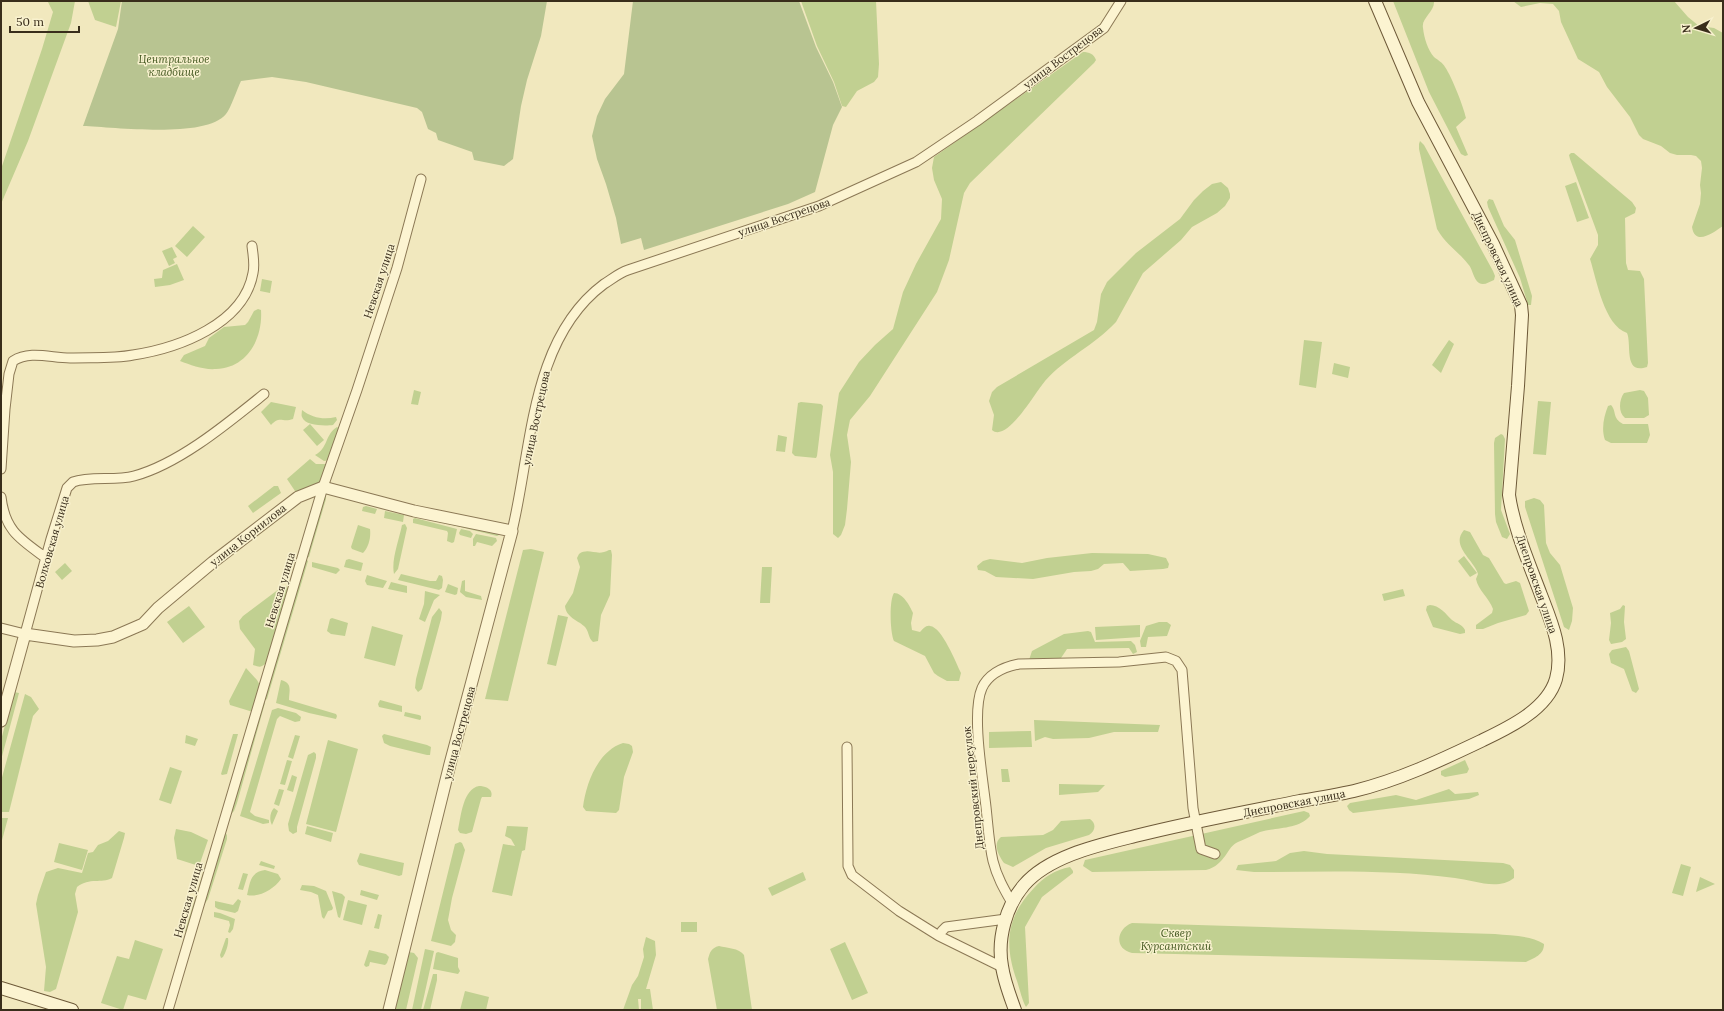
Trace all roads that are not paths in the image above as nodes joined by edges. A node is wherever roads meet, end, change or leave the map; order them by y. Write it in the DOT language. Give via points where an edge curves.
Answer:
graph roads {
  1 [pos="1121,1"];
  2 [pos="1375,1"];
  3 [pos="421,179"];
  4 [pos="252,246"];
  5 [pos="264,394"];
  6 [pos="1,469"];
  7 [pos="323,488"];
  8 [pos="1,497"];
  9 [pos="512,531"];
  10 [pos="46,558"];
  11 [pos="1,628"];
  12 [pos="25,634"];
  13 [pos="1,721"];
  14 [pos="847,747"];
  15 [pos="1195,822"];
  16 [pos="1215,854"];
  17 [pos="1012,903"];
  18 [pos="1006,919"];
  19 [pos="940,936"];
  20 [pos="1002,967"];
  21 [pos="1,988"];
  22 [pos="72,1010"];
  23 [pos="168,1010"];
  24 [pos="389,1010"];
  25 [pos="1015,1010"];
  1 -- 9 [label="street, улица Вострецова" via="1104,28 977,121 916,162 819,206 620,273 597,289 572,316 552,353 543,377"];
  2 -- 15 [label="main road, Днепровская улица" via="1418,102 1493,244 1521,306 1518,386 1509,496 1510,506 1555,635 1558,651 1557,674 1552,690 1520,720 1411,774 1353,791"];
  3 -- 7 [label="street, Невская улица" via="397,268"];
  4 -- 6 [label="street" via="253,274 244,296 227,318 203,332 168,348 136,355 66,358 27,355 13,361 5,409"];
  5 -- 10 [label="street, Волховская улица" via="233,419 164,466 132,477 73,482 67,488"];
  7 -- 9 [label="street" via="414,511"];
  7 -- 12 [label="street, улица Корнилова" via="298,497 213,562 158,608 143,624 113,637 97,640 74,641"];
  7 -- 23 [label="street, Невская улица"];
  8 -- 10 [label="street" via="5,517 11,529"];
  9 -- 24 [label="street, улица Вострецова"];
  10 -- 12 [label="street, Волховская улица"];
  11 -- 12 [label="street, улица Корнилова"];
  12 -- 13 [label="street, Волховская улица"];
  14 -- 19 [label="street" via="850,871 891,905"];
  15 -- 16 [label="street, Днепровский переулок" via="1201,850"];
  15 -- 17 [label="main road, Днепровская улица" via="1075,854 1048,867 1030,880"];
  15 -- 17 [label="street, Днепровский переулок" via="1182,670 1176,661 1166,656 1120,662 1008,666 995,673 982,688 978,730 990,843 997,875"];
  17 -- 18 [label="main road, Днепровская улица"];
  18 -- 19 [label="street" via="946,927"];
  18 -- 20 [label="main road, Днепровская улица" via="1000,946"];
  19 -- 20 [label="street"];
  20 -- 25 [label="main road, Днепровская улица"];
  21 -- 22 [label="main road"];
}
